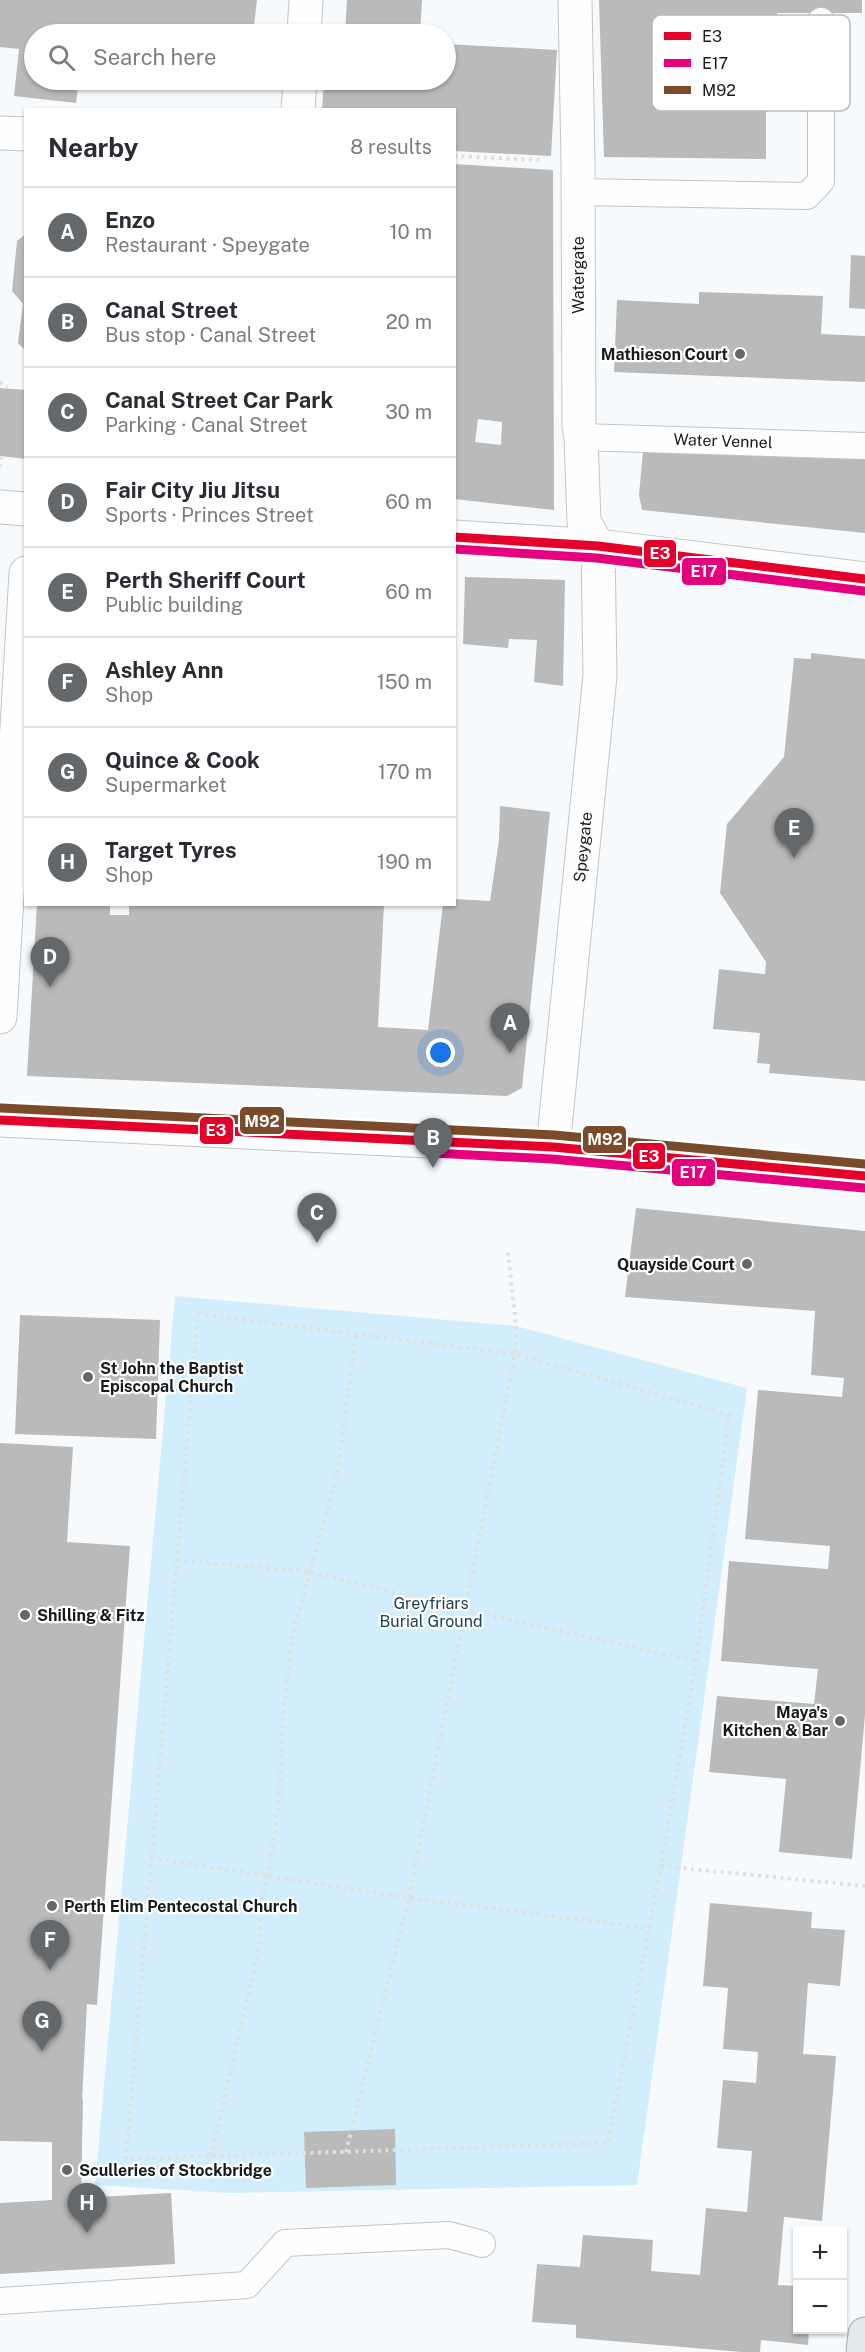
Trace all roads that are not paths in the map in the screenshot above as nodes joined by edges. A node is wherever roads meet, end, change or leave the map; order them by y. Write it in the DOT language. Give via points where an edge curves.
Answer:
graph roads {
  1 [pos="306,0"];
  2 [pos="575,0"];
  3 [pos="305,24"];
  4 [pos="299,90"];
  5 [pos="298,108"];
  6 [pos="821,111"];
  7 [pos="0,134"];
  8 [pos="24,134"];
  9 [pos="578,177"];
  10 [pos="581,437"];
  11 [pos="865,446"];
  12 [pos="0,507"];
  13 [pos="24,509"];
  14 [pos="456,537"];
  15 [pos="598,546"];
  16 [pos="865,579"];
  17 [pos="24,607"];
  18 [pos="0,1017"];
  19 [pos="0,1120"];
  20 [pos="553,1147"];
  21 [pos="865,1176"];
  22 [pos="482,2244"];
  23 [pos="0,2301"];
  24 [pos="865,2334"];
  25 [pos="862,2352"];
  1 -- 3 [label="street"];
  2 -- 9 [label="street, Watergate"];
  4 -- 5 [label="street"];
  6 -- 9 [label="lane" via="821,181 807,196"];
  7 -- 8 [label="street"];
  9 -- 10 [label="street, Watergate"];
  10 -- 11 [label="lane, Water Vennel"];
  10 -- 15 [label="street, Watergate" via="584,522"];
  12 -- 13 [label="street"];
  14 -- 15 [label="street"];
  15 -- 16 [label="street"];
  15 -- 20 [label="street, Speygate" via="600,676"];
  17 -- 18 [label="street"];
  19 -- 20 [label="street"];
  20 -- 21 [label="street"];
  22 -- 23 [label="lane" via="449,2235 285,2243 246,2285"];
  24 -- 25 [label="main road"];
}
